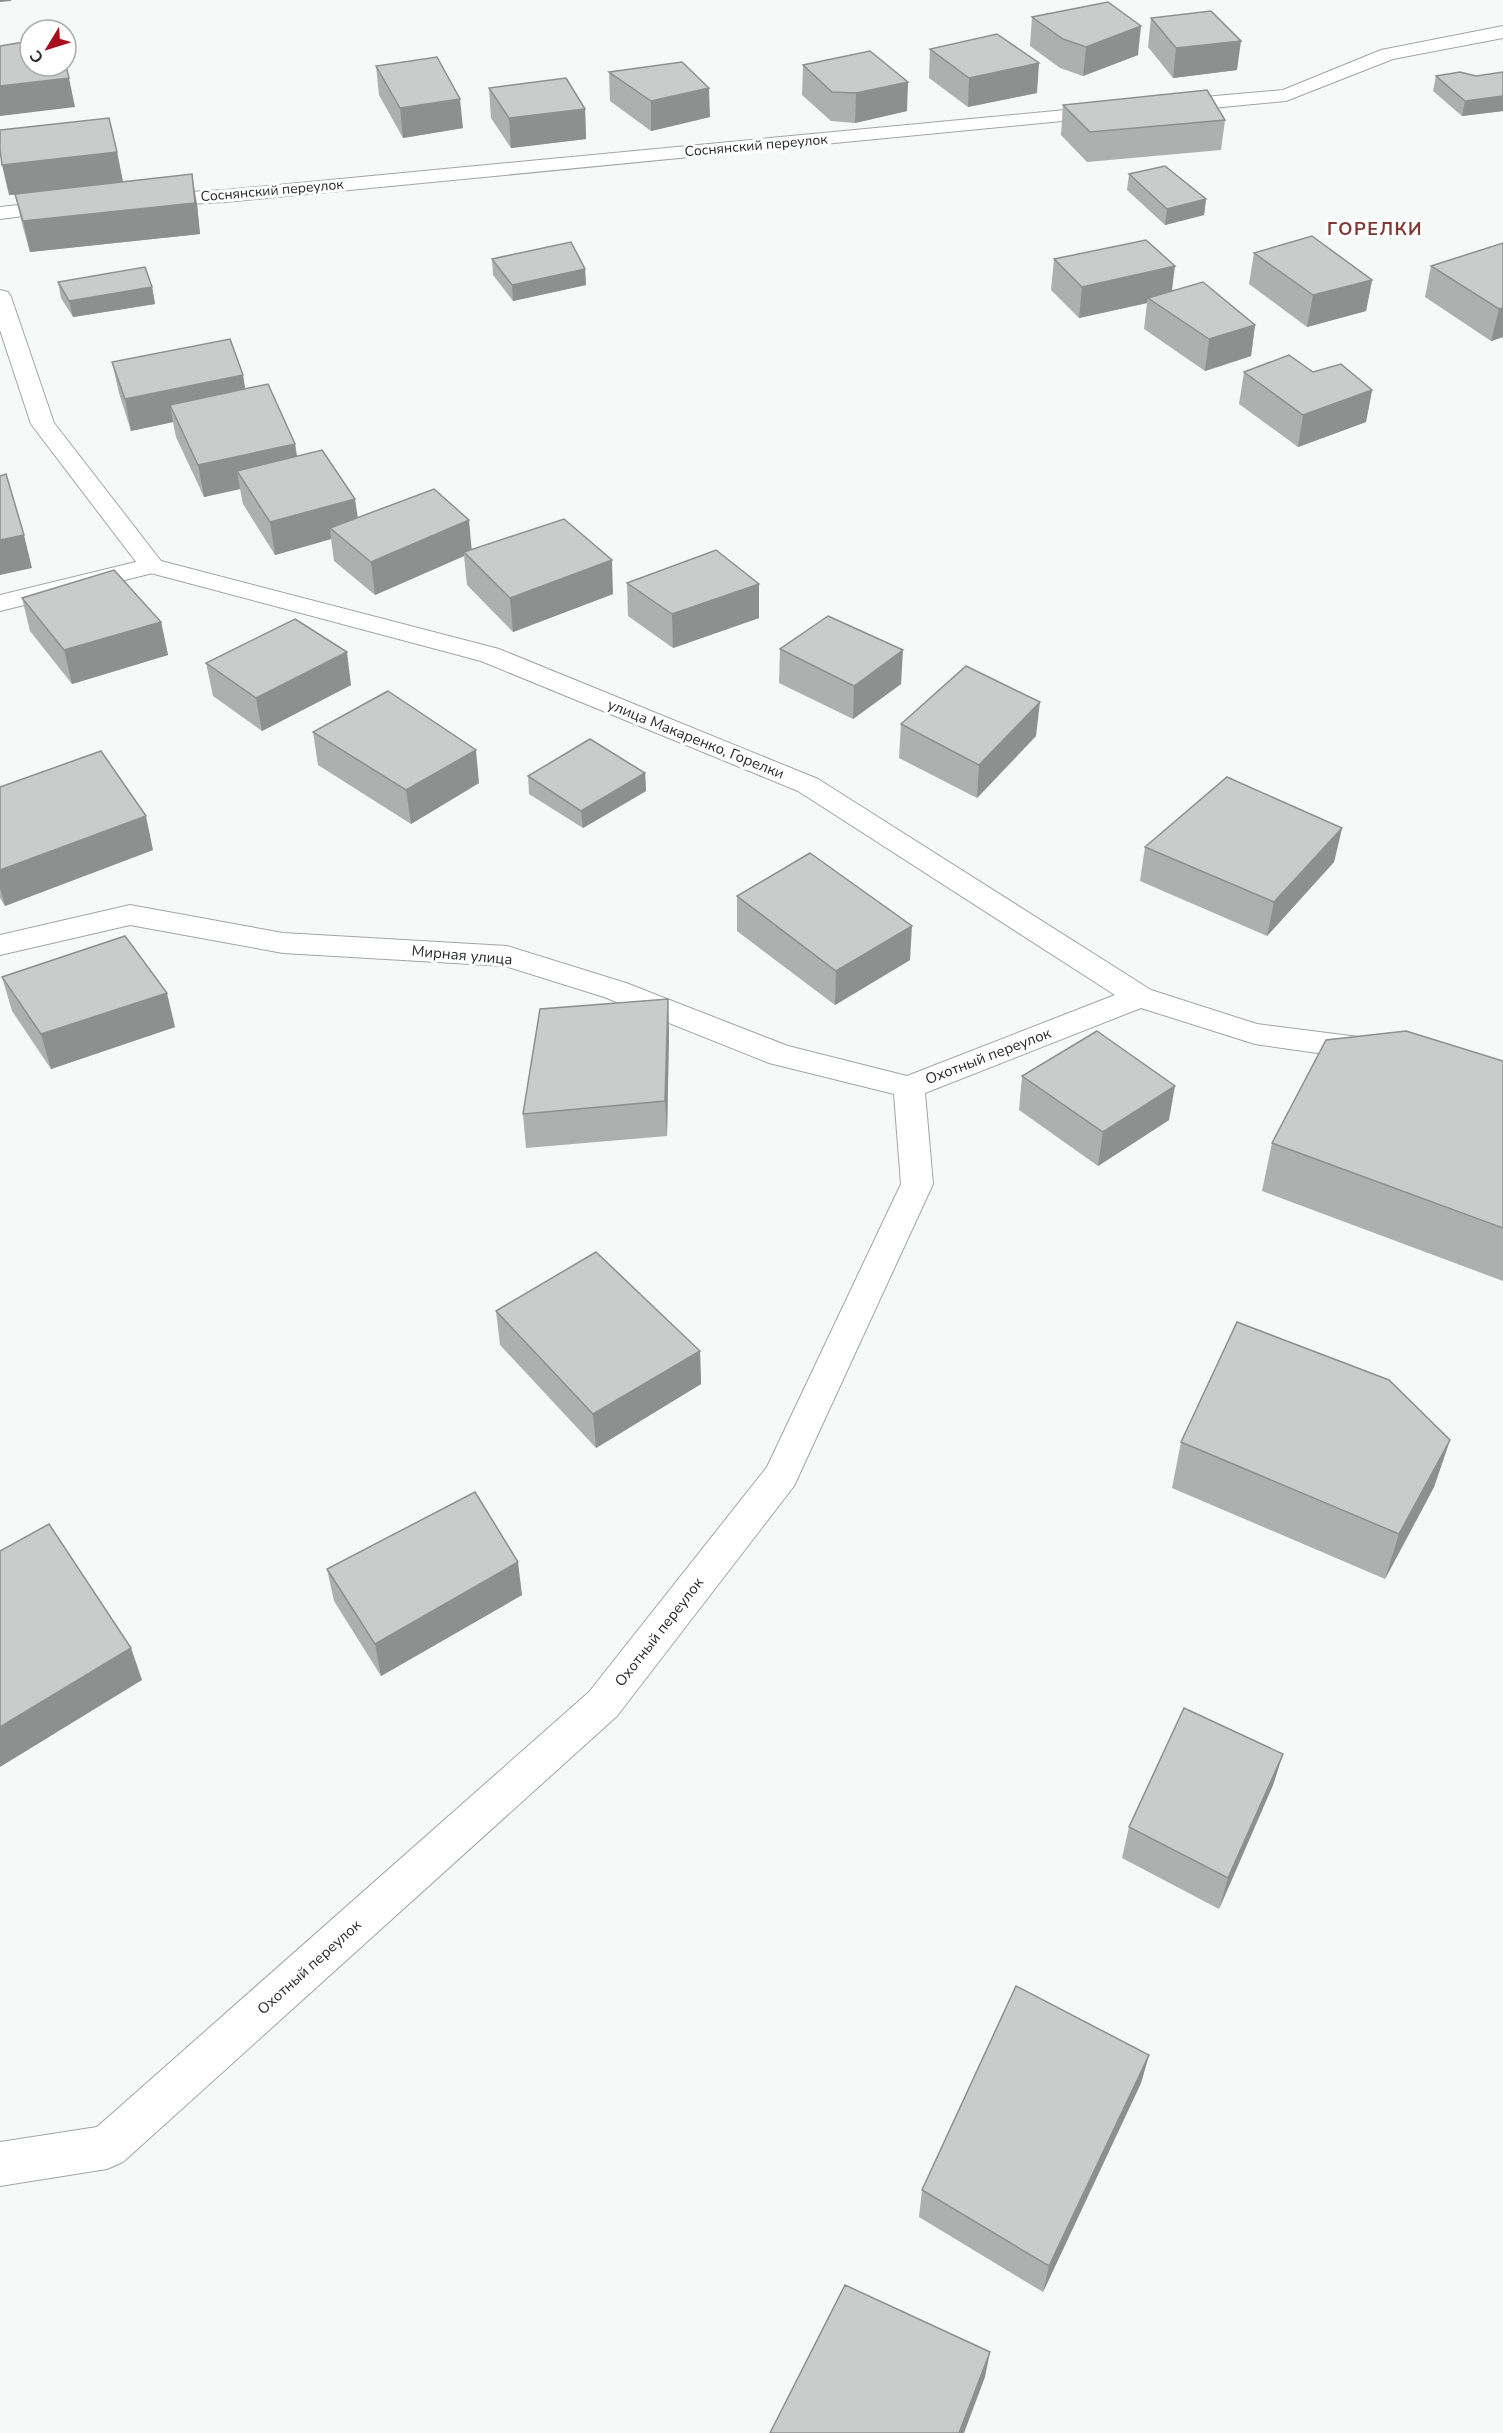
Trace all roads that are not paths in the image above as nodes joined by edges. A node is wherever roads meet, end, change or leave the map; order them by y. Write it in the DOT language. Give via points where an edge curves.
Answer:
graph roads {
  1 [pos="1503,32"];
  2 [pos="1154,107"];
  3 [pos="1131,109"];
  4 [pos="133,201"];
  5 [pos="88,204"];
  6 [pos="0,213"];
  7 [pos="0,297"];
  8 [pos="152,566"];
  9 [pos="0,603"];
  10 [pos="0,945"];
  11 [pos="1140,997"];
  12 [pos="1397,1053"];
  13 [pos="909,1087"];
  14 [pos="0,2164"];
  1 -- 2 [label="street" via="1388,54 1286,95"];
  3 -- 4 [label="street, Соснянский переулок" via="236,195"];
  5 -- 6 [label="street"];
  7 -- 8 [label="street" via="43,424"];
  8 -- 9 [label="street"];
  8 -- 11 [label="street, улица Макаренко, Горелки" via="490,655 808,785"];
  10 -- 13 [label="street, Мирная улица" via="130,915 284,943 507,957 615,990 780,1055"];
  11 -- 12 [label="street, улица Макаренко, Горелки" via="1255,1034"];
  11 -- 13 [label="street, Охотный переулок"];
  13 -- 14 [label="street, Охотный переулок" via="916,1184 781,1476 603,1704 107,2147"];
}
